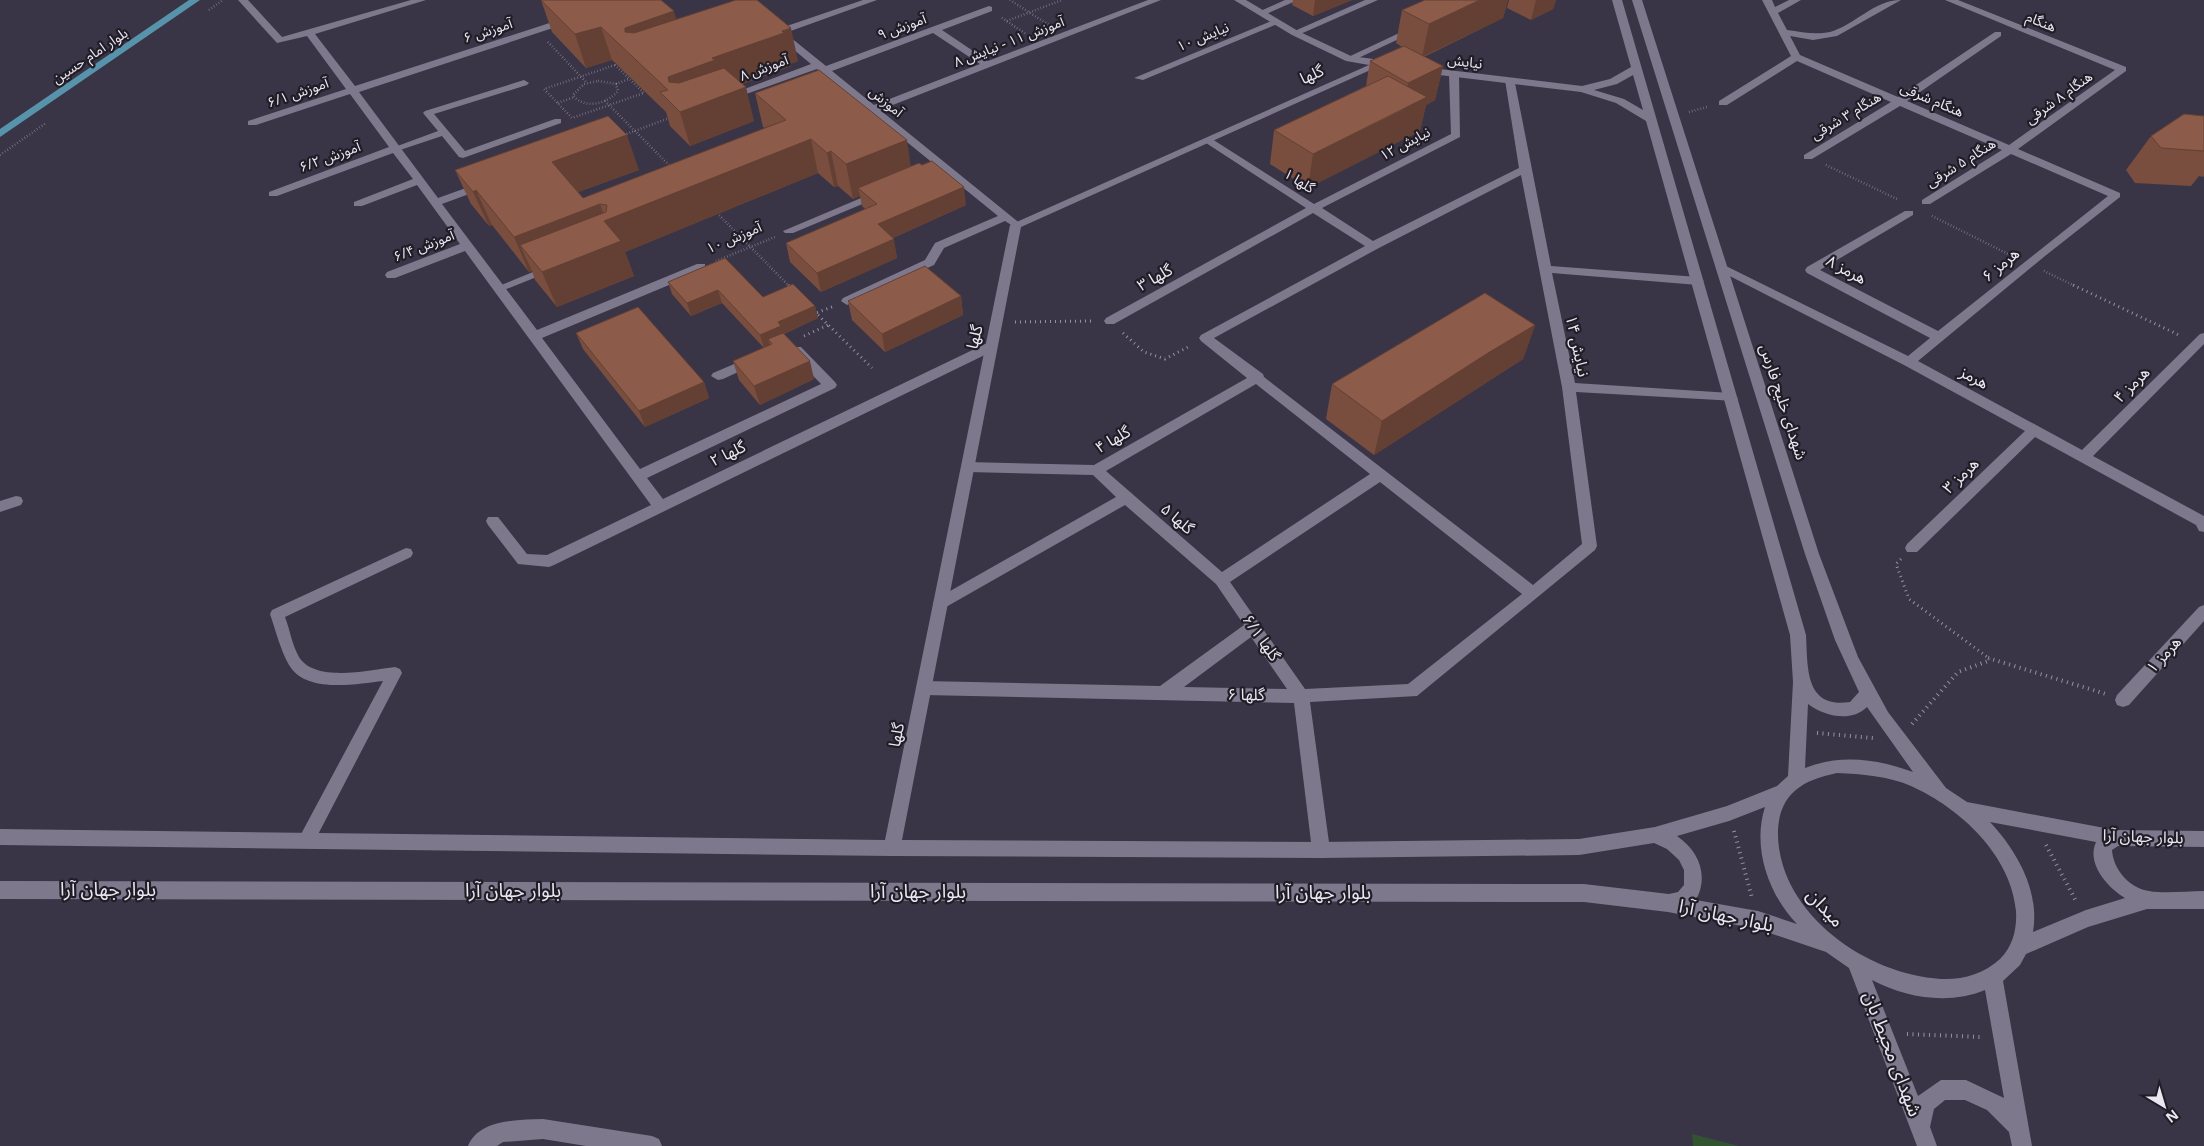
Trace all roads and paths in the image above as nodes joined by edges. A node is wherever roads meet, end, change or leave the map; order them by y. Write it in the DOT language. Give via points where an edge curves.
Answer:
graph roads {
  1 [pos="196,0"];
  2 [pos="243,0"];
  3 [pos="421,0"];
  4 [pos="872,0"];
  5 [pos="975,0"];
  6 [pos="1010,0"];
  7 [pos="1062,0"];
  8 [pos="1156,0"];
  9 [pos="1240,0"];
  10 [pos="1293,0"];
  11 [pos="1373,0"];
  12 [pos="1617,0"];
  13 [pos="1637,0"];
  14 [pos="1767,0"];
  15 [pos="1796,0"];
  16 [pos="1896,0"];
  17 [pos="1952,0"];
  18 [pos="989,9"];
  19 [pos="1773,12"];
  20 [pos="1029,13"];
  21 [pos="1262,13"];
  22 [pos="574,18"];
  23 [pos="1006,21"];
  24 [pos="1276,22"];
  25 [pos="1426,24"];
  26 [pos="934,29"];
  27 [pos="536,30"];
  28 [pos="1783,32"];
  29 [pos="310,33"];
  30 [pos="1296,33"];
  31 [pos="1998,34"];
  32 [pos="1064,35"];
  33 [pos="1041,44"];
  34 [pos="1796,57"];
  35 [pos="1349,59"];
  36 [pos="987,65"];
  37 [pos="821,67"];
  38 [pos="1637,67"];
  39 [pos="627,68"];
  40 [pos="1408,68"];
  41 [pos="2122,69"];
  42 [pos="621,70"];
  43 [pos="1454,74"];
  44 [pos="581,76"];
  45 [pos="1139,78"];
  46 [pos="629,79"];
  47 [pos="1510,80"];
  48 [pos="524,82"];
  49 [pos="587,83"];
  50 [pos="615,84"];
  51 [pos="354,89"];
  52 [pos="1582,89"];
  53 [pos="574,97"];
  54 [pos="720,100"];
  55 [pos="605,101"];
  56 [pos="1900,101"];
  57 [pos="558,103"];
  58 [pos="1723,103"];
  59 [pos="609,105"];
  60 [pos="873,109"];
  61 [pos="676,116"];
  62 [pos="1674,116"];
  63 [pos="1652,120"];
  64 [pos="558,121"];
  65 [pos="252,123"];
  66 [pos="635,131"];
  67 [pos="444,132"];
  68 [pos="0,134"];
  69 [pos="617,137"];
  70 [pos="1208,141"];
  71 [pos="397,148"];
  72 [pos="2011,149"];
  73 [pos="1808,157"];
  74 [pos="679,162"];
  75 [pos="670,166"];
  76 [pos="661,169"];
  77 [pos="1525,169"];
  78 [pos="675,171"];
  79 [pos="421,180"];
  80 [pos="492,183"];
  81 [pos="889,189"];
  82 [pos="273,194"];
  83 [pos="2116,195"];
  84 [pos="437,202"];
  85 [pos="1926,202"];
  86 [pos="358,204"];
  87 [pos="711,208"];
  88 [pos="1314,208"];
  89 [pos="1909,213"];
  90 [pos="1010,221"];
  91 [pos="789,231"];
  92 [pos="469,245"];
  93 [pos="1373,246"];
  94 [pos="750,247"];
  95 [pos="561,264"];
  96 [pos="2028,264"];
  97 [pos="701,267"];
  98 [pos="1544,269"];
  99 [pos="1722,269"];
  100 [pos="391,275"];
  101 [pos="1698,281"];
  102 [pos="500,288"];
  103 [pos="796,293"];
  104 [pos="846,301"];
  105 [pos="810,306"];
  106 [pos="816,313"];
  107 [pos="1110,321"];
  108 [pos="997,323"];
  109 [pos="828,325"];
  110 [pos="535,336"];
  111 [pos="1939,337"];
  112 [pos="1205,338"];
  113 [pos="2201,341"];
  114 [pos="785,345"];
  115 [pos="990,347"];
  116 [pos="763,355"];
  117 [pos="1909,362"];
  118 [pos="872,368"];
  119 [pos="718,376"];
  120 [pos="1258,377"];
  121 [pos="1569,387"];
  122 [pos="1731,398"];
  123 [pos="2034,430"];
  124 [pos="2084,457"];
  125 [pos="968,467"];
  126 [pos="1096,470"];
  127 [pos="1381,474"];
  128 [pos="638,476"];
  129 [pos="1126,498"];
  130 [pos="16,501"];
  131 [pos="660,506"];
  132 [pos="0,507"];
  133 [pos="493,521"];
  134 [pos="2203,522"];
  135 [pos="1912,548"];
  136 [pos="406,553"];
  137 [pos="1221,580"];
  138 [pos="1533,594"];
  139 [pos="941,603"];
  140 [pos="2204,610"];
  141 [pos="1253,627"];
  142 [pos="1991,660"];
  143 [pos="1801,682"];
  144 [pos="924,688"];
  145 [pos="1867,691"];
  146 [pos="1163,693"];
  147 [pos="1302,696"];
  148 [pos="2123,700"];
  149 [pos="1799,732"];
  150 [pos="1898,740"];
  151 [pos="1796,779"];
  152 [pos="1781,792"];
  153 [pos="1940,793"];
  154 [pos="1964,810"];
  155 [pos="1729,813"];
  156 [pos="2035,825"];
  157 [pos="1655,835"];
  158 [pos="0,837"];
  159 [pos="2115,838"];
  160 [pos="2204,838"];
  161 [pos="306,841"];
  162 [pos="892,848"];
  163 [pos="1321,850"];
  164 [pos="0,890"];
  165 [pos="2147,900"];
  166 [pos="2204,900"];
  167 [pos="1668,903"];
  168 [pos="2086,919"];
  169 [pos="1758,920"];
  170 [pos="1829,944"];
  171 [pos="2022,946"];
  172 [pos="1856,963"];
  173 [pos="1993,978"];
  174 [pos="1884,1033"];
  175 [pos="2003,1038"];
  176 [pos="1920,1126"];
  177 [pos="2018,1126"];
  178 [pos="478,1146"];
  179 [pos="652,1146"];
  180 [pos="1927,1146"];
  181 [pos="2022,1146"];
  1 -- 68 [label="main road, بلوار امام حسین"];
  2 -- 29 [label="street" via="280,41"];
  3 -- 29 [label="street"];
  4 -- 37 [label="street, آموزش" via="774,29"];
  5 -- 18 [label="street"];
  6 -- 20 [label="path"];
  7 -- 20 [label="path"];
  8 -- 32 [label="street, آموزش ۱۱ - نیایش ۸"];
  9 -- 21 [label="street"];
  10 -- 21 [label="street"];
  11 -- 30 [label="street"];
  12 -- 38 [label="street"];
  13 -- 62 [label="street, شهدای خلیج فارس"];
  14 -- 19 [label="street"];
  15 -- 19 [label="street"];
  16 -- 28 [label="street" via="1834,34 1812,37"];
  17 -- 41 [label="street, هنگام"];
  18 -- 23 [label="path"];
  18 -- 26 [label="street, آموزش ۹"];
  19 -- 28 [label="street"];
  20 -- 23 [label="path"];
  20 -- 32 [label="path"];
  21 -- 24 [label="street"];
  22 -- 27 [label="street, آموزش ۶"];
  23 -- 33 [label="path"];
  24 -- 30 [label="street"];
  24 -- 45 [label="street, نیایش ۱۰"];
  25 -- 35 [label="street"];
  26 -- 36 [label="street"];
  26 -- 37 [label="street, آموزش ۹"];
  27 -- 44 [label="path"];
  27 -- 51 [label="street, آموزش ۶"];
  28 -- 34 [label="street"];
  29 -- 51 [label="street"];
  30 -- 35 [label="street"];
  31 -- 56 [label="street, هنگام ۳ شرقی"];
  32 -- 33 [label="street, آموزش ۱۱ - نیایش ۸"];
  33 -- 36 [label="street, آموزش ۱۱ - نیایش ۸"];
  34 -- 56 [label="street, هنگام شرقی"];
  34 -- 58 [label="street"];
  35 -- 70 [label="street, گلها" via="1385,64"];
  36 -- 60 [label="street, آموزش ۱۱ - نیایش ۸"];
  37 -- 54 [label="street, آموزش ۸"];
  37 -- 60 [label="street, آموزش"];
  38 -- 52 [label="street, نیایش" via="1613,83"];
  38 -- 63 [label="street"];
  39 -- 42 [label="path"];
  40 -- 43 [label="street, نیایش"];
  41 -- 72 [label="street, هنگام ۸ شرقی"];
  42 -- 44 [label="path" via="615,65"];
  42 -- 46 [label="path"];
  43 -- 47 [label="street, نیایش"];
  43 -- 88 [label="street, نیایش ۱۲" via="1456,135"];
  44 -- 49 [label="path"];
  44 -- 57 [label="path" via="544,88"];
  46 -- 50 [label="path"];
  46 -- 59 [label="path" via="644,93"];
  47 -- 52 [label="street, نیایش"];
  47 -- 77 [label="street, نیایش ۱۴"];
  48 -- 67 [label="lane" via="428,113"];
  49 -- 50 [label="path" via="605,81"];
  49 -- 53 [label="path" via="575,91"];
  50 -- 55 [label="path" via="618,91"];
  51 -- 65 [label="street, آموزش ۶/۱"];
  51 -- 71 [label="street"];
  52 -- 63 [label="street, نیایش" via="1620,101"];
  53 -- 55 [label="path" via="583,103"];
  53 -- 57 [label="path"];
  55 -- 59 [label="path"];
  56 -- 72 [label="street, هنگام شرقی"];
  56 -- 73 [label="street, هنگام ۳ شرقی"];
  57 -- 59 [label="path" via="572,118"];
  58 -- 62 [label="path"];
  59 -- 66 [label="path"];
  60 -- 90 [label="street, آموزش" via="939,168"];
  61 -- 66 [label="path"];
  62 -- 99 [label="street, شهدای خلیج فارس"];
  63 -- 101 [label="street"];
  64 -- 67 [label="lane" via="463,155"];
  66 -- 69 [label="path"];
  66 -- 75 [label="path"];
  67 -- 71 [label="lane"];
  70 -- 88 [label="street, گلها ۱"];
  70 -- 90 [label="street, گلها"];
  71 -- 79 [label="street"];
  71 -- 82 [label="street, آموزش ۶/۲"];
  72 -- 83 [label="street, هنگام شرقی"];
  72 -- 85 [label="street, هنگام ۵ شرقی"];
  74 -- 75 [label="path"];
  75 -- 76 [label="path"];
  75 -- 78 [label="path"];
  77 -- 93 [label="street"];
  77 -- 98 [label="street, نیایش ۱۴"];
  79 -- 84 [label="street"];
  79 -- 86 [label="street"];
  80 -- 84 [label="street"];
  81 -- 91 [label="street"];
  83 -- 96 [label="street, هرمز ۶"];
  84 -- 92 [label="street"];
  87 -- 94 [label="path"];
  88 -- 93 [label="street, گلها ۱"];
  88 -- 107 [label="street, گلها ۳"];
  89 -- 111 [label="street, هرمز ۸" via="1811,270"];
  90 -- 104 [label="street" via="939,246 930,262"];
  90 -- 108 [label="street, گلها"];
  91 -- 94 [label="path, آموزش ۱۰"];
  92 -- 100 [label="street, آموزش ۶/۴"];
  92 -- 102 [label="street"];
  93 -- 112 [label="street"];
  94 -- 97 [label="path, آموزش ۱۰"];
  94 -- 103 [label="path"];
  95 -- 102 [label="lane"];
  96 -- 111 [label="street, هرمز ۶"];
  96 -- 113 [label="path"];
  97 -- 110 [label="street, آموزش ۱۰"];
  98 -- 101 [label="street"];
  98 -- 121 [label="street, نیایش ۱۴"];
  99 -- 117 [label="street, هرمز"];
  99 -- 145 [label="street, شهدای خلیج فارس" via="1812,554 1839,632"];
  101 -- 122 [label="street"];
  102 -- 110 [label="street"];
  104 -- 106 [label="path"];
  105 -- 106 [label="path"];
  106 -- 109 [label="path"];
  107 -- 108 [label="path"];
  107 -- 112 [label="path" via="1144,352 1165,359"];
  108 -- 115 [label="street, گلها"];
  109 -- 114 [label="path"];
  109 -- 118 [label="path"];
  110 -- 128 [label="street"];
  111 -- 117 [label="street, هرمز ۶"];
  112 -- 120 [label="street"];
  113 -- 124 [label="street, هرمز ۴"];
  114 -- 128 [label="street" via="830,385"];
  115 -- 125 [label="street, گلها"];
  115 -- 131 [label="street, گلها ۲"];
  116 -- 119 [label="street"];
  117 -- 123 [label="street, هرمز"];
  120 -- 126 [label="street, گلها ۴"];
  120 -- 127 [label="street"];
  121 -- 122 [label="street"];
  121 -- 138 [label="street, نیایش ۱۴" via="1590,546"];
  122 -- 143 [label="street" via="1798,634"];
  123 -- 124 [label="street, هرمز"];
  123 -- 135 [label="street, هرمز ۳"];
  124 -- 134 [label="street, هرمز"];
  125 -- 126 [label="street, گلها ۴"];
  125 -- 139 [label="street, گلها"];
  126 -- 129 [label="street, گلها ۵"];
  127 -- 137 [label="street"];
  127 -- 138 [label="street"];
  128 -- 131 [label="street"];
  129 -- 137 [label="street, گلها ۵"];
  129 -- 139 [label="street"];
  130 -- 132 [label="street"];
  131 -- 133 [label="street, گلها ۲" via="549,561 523,560"];
  135 -- 142 [label="path" via="1896,564 1909,598"];
  136 -- 161 [label="lane" via="277,614 296,665 311,676 348,679 395,673"];
  137 -- 141 [label="street, گلها ۶/۱"];
  138 -- 147 [label="street, گلها ۶" via="1411,691"];
  139 -- 144 [label="street, گلها"];
  140 -- 148 [label="street, هرمز ۱"];
  141 -- 146 [label="street"];
  141 -- 147 [label="street, گلها ۶/۱"];
  142 -- 148 [label="path"];
  142 -- 150 [label="path" via="1958,672"];
  143 -- 145 [label="street" via="1807,693 1818,702 1846,711 1858,708 1865,701"];
  143 -- 149 [label="street"];
  144 -- 146 [label="street, گلها ۶"];
  144 -- 162 [label="street, گلها"];
  145 -- 150 [label="street, شهدای خلیج فارس"];
  146 -- 147 [label="street, گلها ۶"];
  147 -- 163 [label="street"];
  149 -- 150 [label="path"];
  149 -- 151 [label="street"];
  150 -- 153 [label="street, شهدای خلیج فارس"];
  151 -- 152 [label="street, میدان"];
  151 -- 153 [label="street, میدان" via="1814,770 1861,766 1887,770"];
  152 -- 155 [label="street"];
  152 -- 170 [label="street, میدان" via="1767,829 1768,851 1775,875 1806,923"];
  153 -- 154 [label="street, میدان"];
  154 -- 156 [label="street, بلوار جهان آرا"];
  154 -- 171 [label="street, میدان" via="1986,830 2017,877 2025,902 2026,925"];
  155 -- 157 [label="street"];
  155 -- 169 [label="path"];
  156 -- 159 [label="street, بلوار جهان آرا"];
  156 -- 168 [label="path"];
  157 -- 163 [label="street" via="1579,847"];
  157 -- 167 [label="street" via="1673,843 1687,856 1694,872 1693,888 1684,899"];
  158 -- 161 [label="street"];
  159 -- 160 [label="street, بلوار جهان آرا"];
  159 -- 165 [label="street" via="2103,846 2102,860 2110,876 2127,891"];
  161 -- 162 [label="street"];
  162 -- 163 [label="street"];
  164 -- 167 [label="street, بلوار جهان آرا" via="1584,893"];
  165 -- 166 [label="street"];
  165 -- 168 [label="street"];
  167 -- 169 [label="street, بلوار جهان آرا"];
  168 -- 171 [label="street"];
  169 -- 170 [label="street, بلوار جهان آرا"];
  170 -- 172 [label="street, میدان"];
  171 -- 173 [label="street, میدان" via="2010,964"];
  172 -- 173 [label="street, میدان" via="1885,977 1925,987 1970,987"];
  172 -- 174 [label="street, شهدای محیط بان"];
  173 -- 175 [label="street"];
  174 -- 175 [label="path"];
  174 -- 176 [label="street, شهدای محیط بان"];
  175 -- 177 [label="street"];
  176 -- 177 [label="street" via="1925,1103 1941,1090 1966,1090 1994,1103"];
  176 -- 180 [label="street, شهدای محیط بان"];
  177 -- 181 [label="street"];
  178 -- 179 [label="street" via="500,1132 543,1129"];
}
